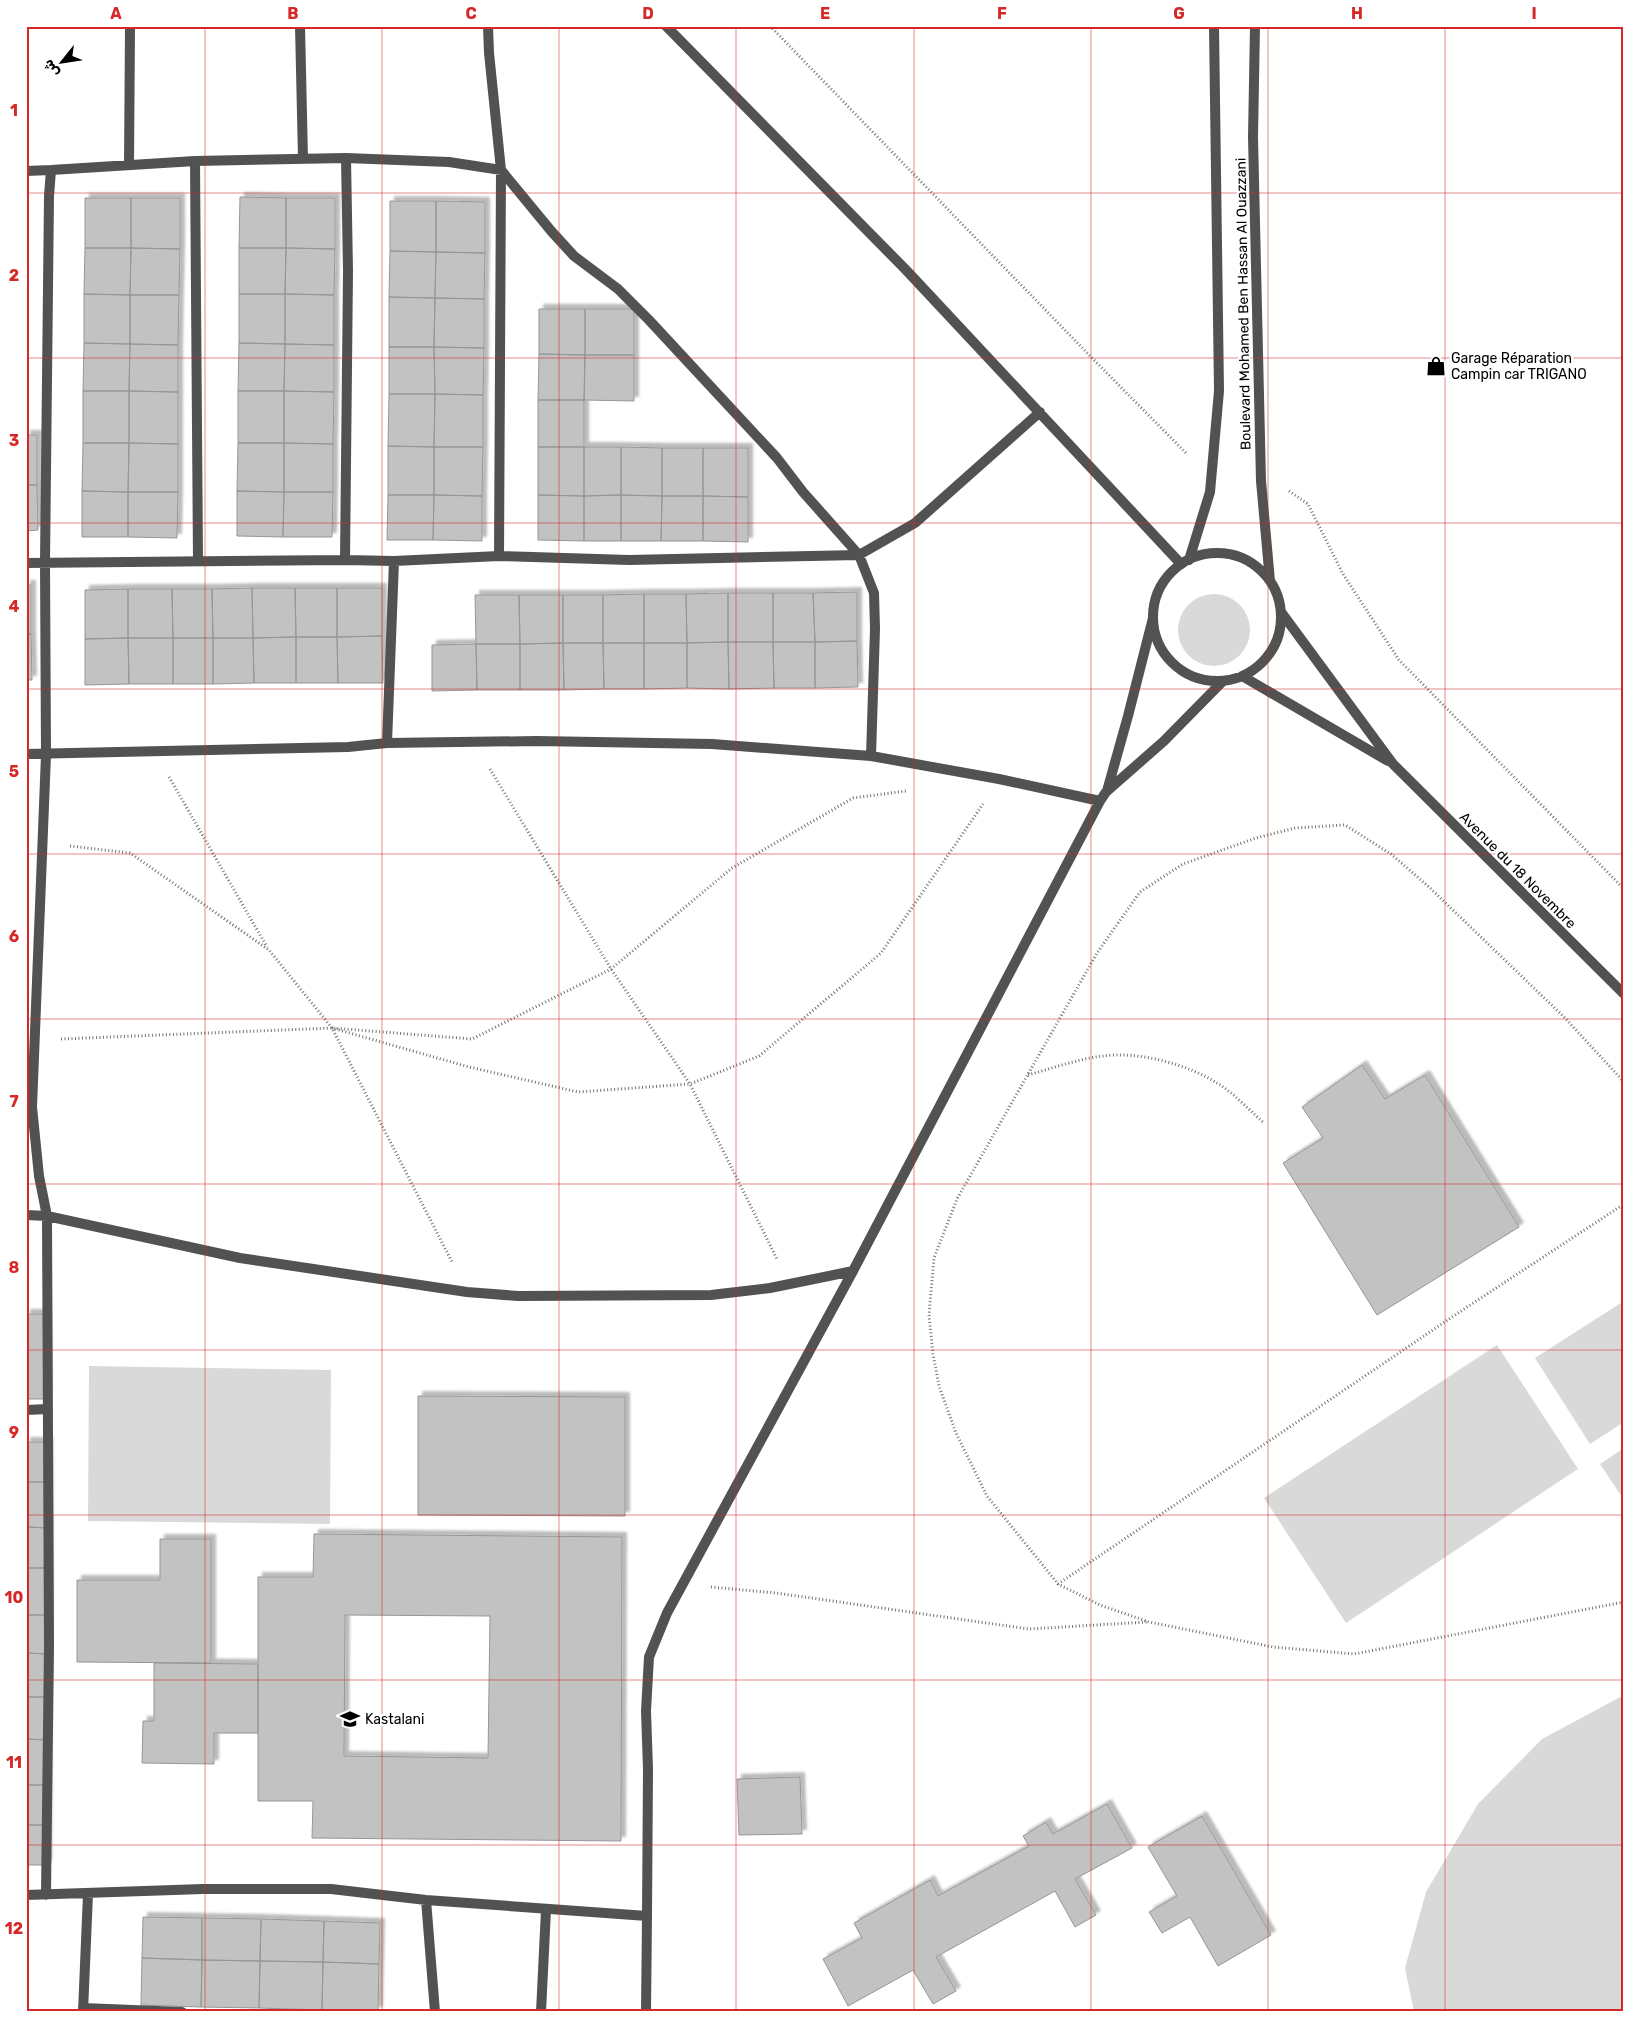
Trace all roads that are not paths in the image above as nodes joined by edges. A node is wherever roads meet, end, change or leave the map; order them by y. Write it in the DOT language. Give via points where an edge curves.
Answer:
graph roads {
  1 [pos="130,26"];
  2 [pos="300,26"];
  3 [pos="488,26"];
  4 [pos="666,26"];
  5 [pos="1214,26"];
  6 [pos="1255,26"];
  7 [pos="346,158"];
  8 [pos="303,159"];
  9 [pos="195,162"];
  10 [pos="129,165"];
  11 [pos="51,170"];
  12 [pos="501,170"];
  13 [pos="26,171"];
  14 [pos="1040,412"];
  15 [pos="859,555"];
  16 [pos="499,556"];
  17 [pos="345,560"];
  18 [pos="198,561"];
  19 [pos="394,561"];
  20 [pos="1185,562"];
  21 [pos="26,563"];
  22 [pos="45,563"];
  23 [pos="1270,581"];
  24 [pos="1281,612"];
  25 [pos="1153,618"];
  26 [pos="1242,676"];
  27 [pos="1224,681"];
  28 [pos="387,743"];
  29 [pos="26,754"];
  30 [pos="46,755"];
  31 [pos="871,756"];
  32 [pos="1394,764"];
  33 [pos="1106,792"];
  34 [pos="1100,801"];
  35 [pos="1624,994"];
  36 [pos="26,1215"];
  37 [pos="47,1216"];
  38 [pos="853,1271"];
  39 [pos="26,1410"];
  40 [pos="48,1410"];
  41 [pos="88,1894"];
  42 [pos="26,1895"];
  43 [pos="46,1895"];
  44 [pos="426,1900"];
  45 [pos="546,1910"];
  46 [pos="646,1916"];
  47 [pos="83,2010"];
  48 [pos="182,2012"];
  49 [pos="435,2012"];
  50 [pos="542,2012"];
  51 [pos="646,2012"];
  1 -- 10 [label="street"];
  2 -- 8 [label="street"];
  3 -- 12 [label="street"];
  4 -- 14 [label="street" via="907,271"];
  5 -- 20 [label="street, Boulevard Mohamed Ben Hassan Al Ouazzani" via="1219,391 1210,492"];
  6 -- 23 [label="street, Boulevard Mohamed Ben Hassan Al Ouazzani" via="1253,137 1260,455"];
  7 -- 8 [label="street"];
  7 -- 12 [label="street" via="449,162"];
  7 -- 17 [label="street"];
  8 -- 9 [label="street"];
  9 -- 10 [label="street"];
  9 -- 18 [label="street"];
  10 -- 11 [label="street"];
  11 -- 13 [label="street"];
  11 -- 22 [label="street"];
  12 -- 15 [label="street" via="574,256 618,290 649,320 777,458"];
  12 -- 16 [label="street"];
  14 -- 15 [label="street" via="915,522"];
  14 -- 20 [label="street"];
  15 -- 16 [label="street" via="629,560"];
  15 -- 31 [label="street" via="874,593"];
  16 -- 19 [label="street"];
  17 -- 18 [label="street"];
  17 -- 19 [label="street"];
  18 -- 22 [label="street"];
  19 -- 28 [label="street"];
  20 -- 23 [label="street" via="1203,555 1233,555 1260,569"];
  20 -- 25 [label="street" via="1171,572 1161,588"];
  21 -- 22 [label="street"];
  22 -- 30 [label="street"];
  23 -- 24 [label="street"];
  24 -- 26 [label="street" via="1278,638 1272,650 1264,661"];
  24 -- 32 [label="street, Avenue du 18 Novembre"];
  25 -- 27 [label="street" via="1157,639 1168,657 1184,671 1202,679"];
  25 -- 33 [label="street"];
  26 -- 27 [label="street"];
  26 -- 32 [label="street, Avenue du 18 Novembre"];
  27 -- 33 [label="street" via="1164,741"];
  28 -- 30 [label="street"];
  28 -- 31 [label="street" via="712,744"];
  29 -- 30 [label="street"];
  30 -- 37 [label="street" via="36,1040 32,1069 34,1141"];
  31 -- 34 [label="street"];
  32 -- 35 [label="street, Avenue du 18 Novembre"];
  33 -- 34 [label="street"];
  34 -- 38 [label="street"];
  36 -- 37 [label="street"];
  37 -- 38 [label="street" via="240,1258 467,1292 518,1296 711,1295"];
  37 -- 40 [label="street"];
  38 -- 46 [label="street" via="681,1584 649,1656"];
  39 -- 40 [label="street"];
  40 -- 43 [label="street"];
  41 -- 43 [label="street"];
  41 -- 44 [label="street" via="203,1889 331,1889"];
  41 -- 47 [label="street"];
  42 -- 43 [label="street"];
  44 -- 45 [label="street"];
  44 -- 49 [label="street"];
  45 -- 46 [label="street"];
  45 -- 50 [label="street"];
  46 -- 51 [label="street"];
  47 -- 48 [label="street"];
}
